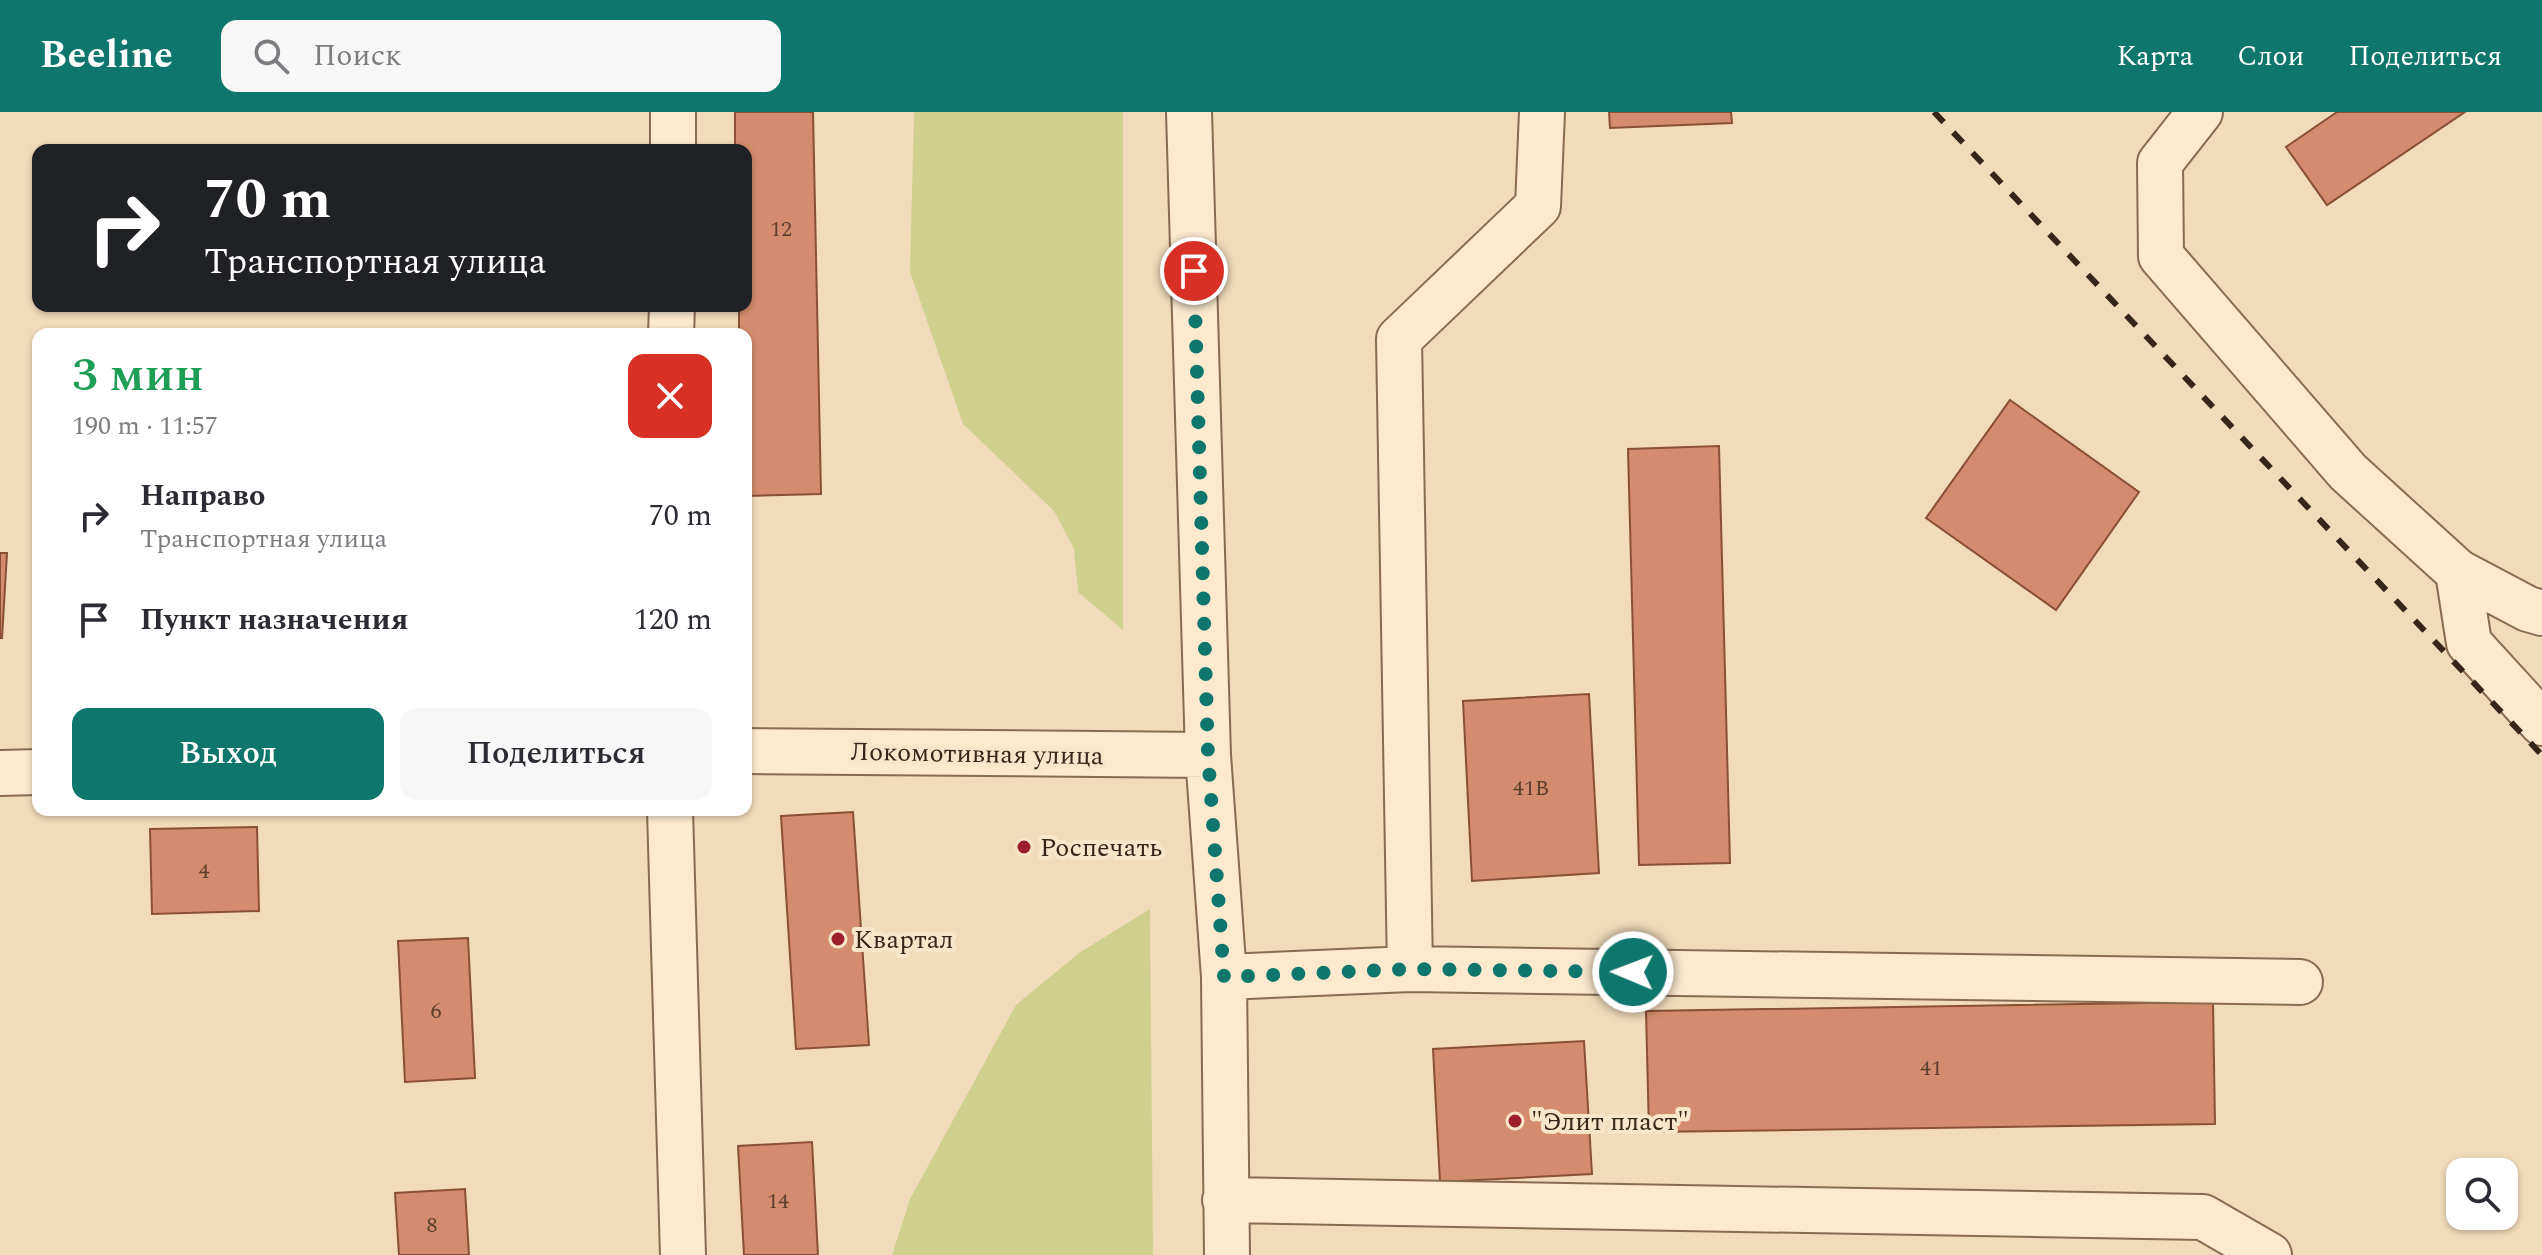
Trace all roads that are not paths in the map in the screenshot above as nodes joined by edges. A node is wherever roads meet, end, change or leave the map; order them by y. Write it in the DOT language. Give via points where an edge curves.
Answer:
graph roads {
  1 [pos="673,112"];
  2 [pos="1189,112"];
  3 [pos="1542,112"];
  4 [pos="2200,112"];
  5 [pos="673,144"];
  6 [pos="2458,572"];
  7 [pos="2542,613"];
  8 [pos="2542,723"];
  9 [pos="752,751"];
  10 [pos="1208,755"];
  11 [pos="32,772"];
  12 [pos="0,773"];
  13 [pos="670,816"];
  14 [pos="1410,969"];
  15 [pos="1224,977"];
  16 [pos="2300,982"];
  17 [pos="1225,1200"];
  18 [pos="683,1255"];
  19 [pos="1227,1255"];
  20 [pos="2269,1255"];
  1 -- 5 [label="street"];
  2 -- 10 [label="street"];
  3 -- 14 [label="street" via="1538,206 1399,339"];
  4 -- 6 [label="street" via="2160,163 2161,256 2348,472"];
  6 -- 7 [label="street"];
  6 -- 8 [label="street" via="2469,643"];
  9 -- 10 [label="street, Локомотивная улица"];
  10 -- 15 [label="street"];
  11 -- 12 [label="street"];
  13 -- 18 [label="street"];
  14 -- 15 [label="street"];
  14 -- 16 [label="street"];
  15 -- 17 [label="street"];
  17 -- 19 [label="street"];
  17 -- 20 [label="street" via="2203,1217"];
}
